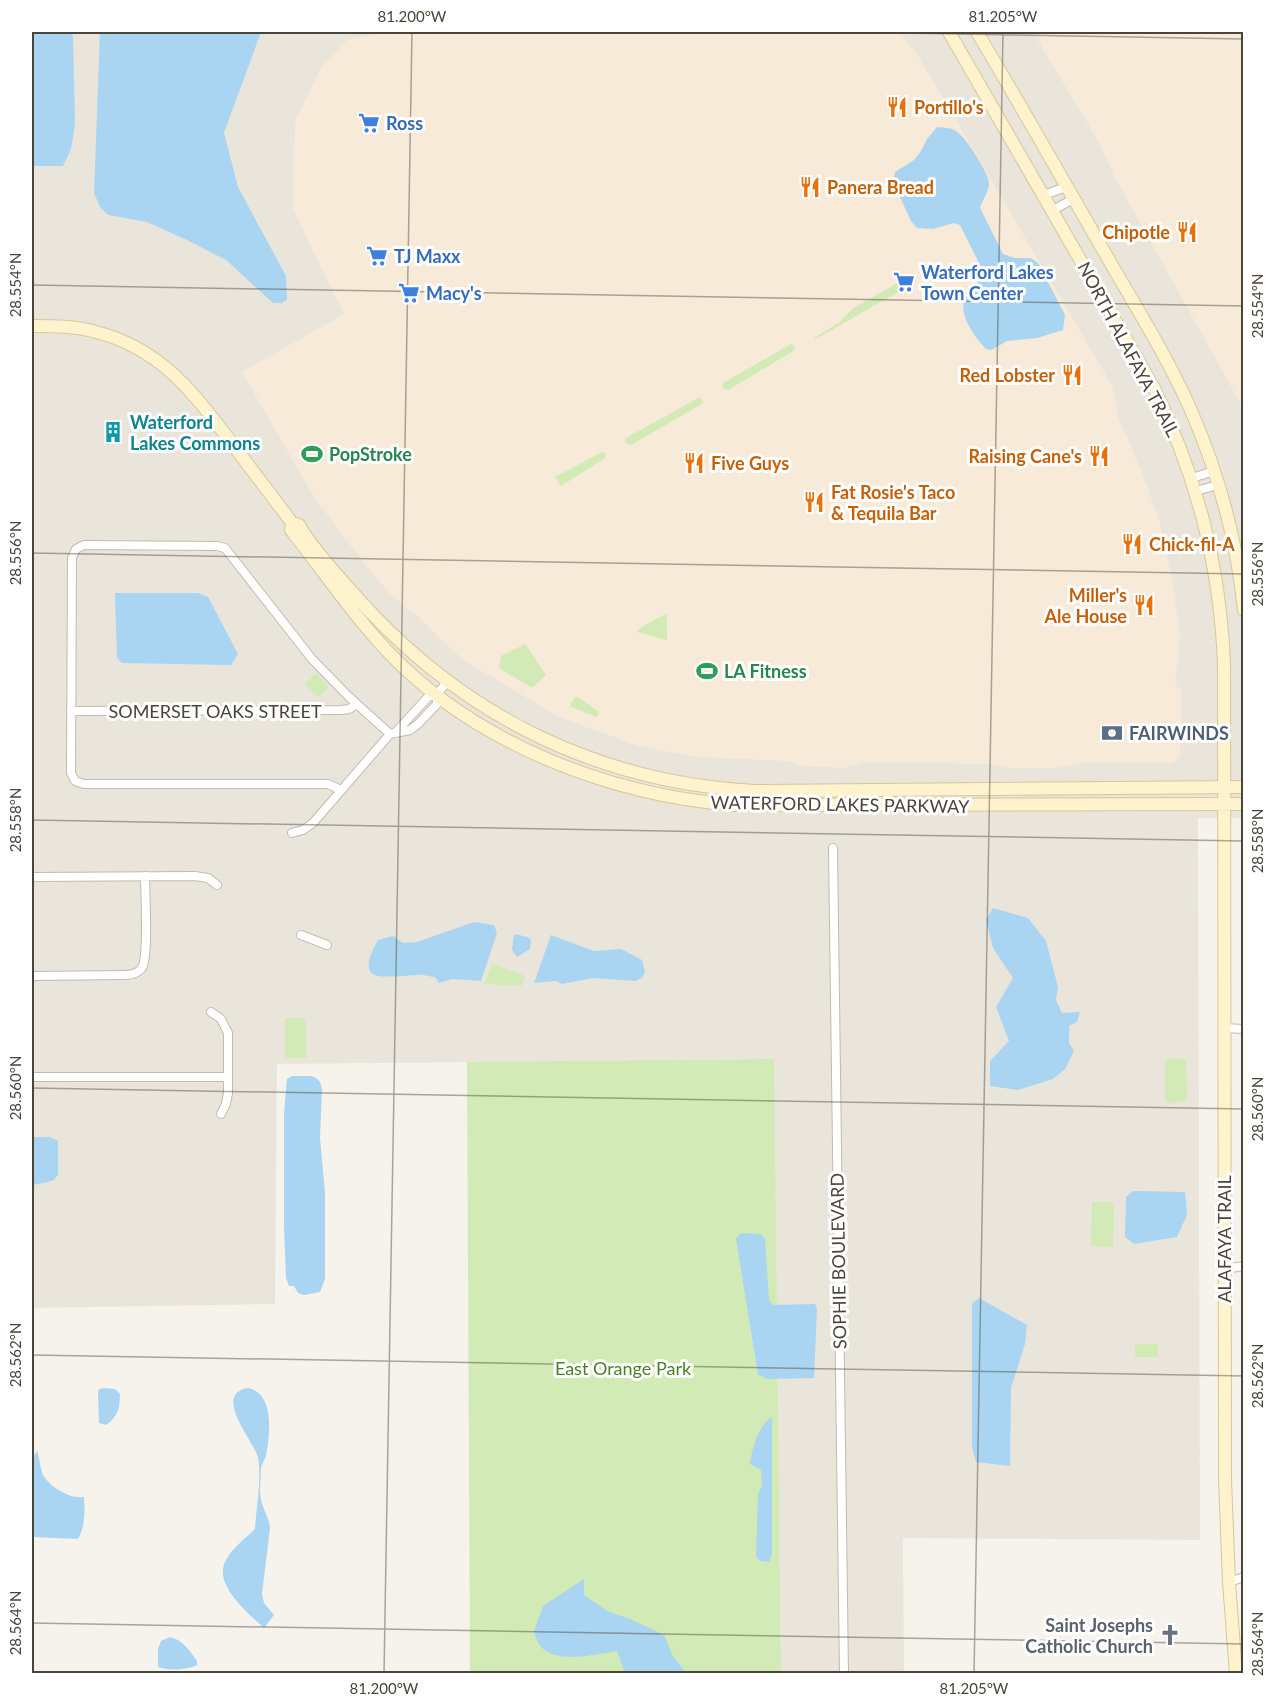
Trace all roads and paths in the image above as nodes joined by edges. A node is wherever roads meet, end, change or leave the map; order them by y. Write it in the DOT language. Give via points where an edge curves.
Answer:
graph roads {
  1 [pos="949,32"];
  2 [pos="978,32"];
  3 [pos="1066,187"];
  4 [pos="1044,195"];
  5 [pos="1073,199"];
  6 [pos="1053,210"];
  7 [pos="32,326"];
  8 [pos="1214,471"];
  9 [pos="1192,478"];
  10 [pos="1218,485"];
  11 [pos="1196,490"];
  12 [pos="292,523"];
  13 [pos="1244,610"];
  14 [pos="447,682"];
  15 [pos="437,694"];
  16 [pos="357,704"];
  17 [pos="71,711"];
  18 [pos="393,733"];
  19 [pos="630,772"];
  20 [pos="626,787"];
  21 [pos="1224,787"];
  22 [pos="1244,787"];
  23 [pos="1075,789"];
  24 [pos="341,790"];
  25 [pos="1224,804"];
  26 [pos="1244,804"];
  27 [pos="979,805"];
  28 [pos="292,833"];
  29 [pos="833,848"];
  30 [pos="145,876"];
  31 [pos="32,877"];
  32 [pos="217,885"];
  33 [pos="301,935"];
  34 [pos="327,945"];
  35 [pos="32,976"];
  36 [pos="211,1012"];
  37 [pos="1223,1028"];
  38 [pos="1244,1029"];
  39 [pos="32,1077"];
  40 [pos="228,1077"];
  41 [pos="221,1114"];
  42 [pos="1244,1266"];
  43 [pos="1224,1269"];
  44 [pos="1244,1577"];
  45 [pos="1229,1582"];
  46 [pos="844,1674"];
  47 [pos="1236,1674"];
  1 -- 4 [label="street, NORTH ALAFAYA TRAIL"];
  2 -- 3 [label="street, NORTH ALAFAYA TRAIL"];
  3 -- 4 [label="street"];
  3 -- 5 [label="street, NORTH ALAFAYA TRAIL"];
  4 -- 6 [label="street, NORTH ALAFAYA TRAIL"];
  5 -- 6 [label="street"];
  5 -- 8 [label="street, NORTH ALAFAYA TRAIL" via="1176,379"];
  6 -- 9 [label="street, NORTH ALAFAYA TRAIL" via="1154,387"];
  7 -- 12 [label="street, WATERFORD LAKES PARKWAY" via="97,332 157,360 195,396"];
  8 -- 9 [label="street"];
  8 -- 10 [label="street, NORTH ALAFAYA TRAIL"];
  9 -- 11 [label="street, NORTH ALAFAYA TRAIL"];
  10 -- 11 [label="street"];
  10 -- 13 [label="street, NORTH ALAFAYA TRAIL" via="1234,545"];
  11 -- 21 [label="street, NORTH ALAFAYA TRAIL" via="1211,549 1220,610"];
  12 -- 14 [label="street, WATERFORD LAKES PARKWAY" via="299,525 381,623"];
  12 -- 15 [label="street, WATERFORD LAKES PARKWAY" via="291,530 384,648"];
  14 -- 15 [label="street"];
  14 -- 19 [label="street, WATERFORD LAKES PARKWAY" via="540,738"];
  15 -- 18 [label="street" via="436,704 418,724"];
  15 -- 20 [label="street, WATERFORD LAKES PARKWAY" via="529,750"];
  16 -- 17 [label="street, SOMERSET OAKS STREET" via="342,710"];
  16 -- 17 [label="street" via="305,651 225,548 84,545 76,549 72,558"];
  16 -- 18 [label="street"];
  17 -- 24 [label="street" via="71,773 80,784 328,784"];
  18 -- 24 [label="street"];
  19 -- 20 [label="street"];
  19 -- 23 [label="street, WATERFORD LAKES PARKWAY" via="695,785 754,791"];
  20 -- 27 [label="street, WATERFORD LAKES PARKWAY" via="666,797 734,805"];
  21 -- 22 [label="street, WATERFORD LAKES PARKWAY"];
  21 -- 23 [label="street, WATERFORD LAKES PARKWAY"];
  21 -- 25 [label="street, NORTH ALAFAYA TRAIL"];
  23 -- 27 [label="street" via="1058,798 992,798"];
  24 -- 28 [label="street" via="309,827"];
  25 -- 26 [label="street, WATERFORD LAKES PARKWAY"];
  25 -- 27 [label="street, WATERFORD LAKES PARKWAY"];
  25 -- 37 [label="street, ALAFAYA TRAIL"];
  29 -- 46 [label="street, SOPHIE BOULEVARD"];
  30 -- 31 [label="street"];
  30 -- 32 [label="street" via="202,877"];
  30 -- 35 [label="street" via="145,955 141,969 131,975"];
  33 -- 34 [label="street"];
  36 -- 40 [label="street" via="227,1029"];
  37 -- 38 [label="street"];
  37 -- 43 [label="street, ALAFAYA TRAIL"];
  39 -- 40 [label="street"];
  40 -- 41 [label="street" via="227,1099"];
  42 -- 43 [label="street"];
  43 -- 45 [label="street, ALAFAYA TRAIL"];
  44 -- 45 [label="street"];
  45 -- 47 [label="street, ALAFAYA TRAIL"];
}
